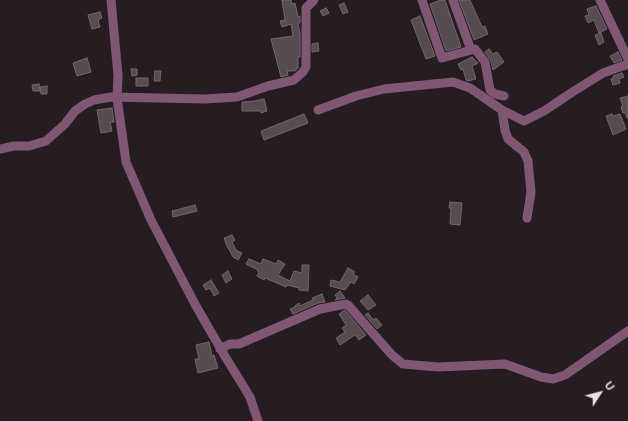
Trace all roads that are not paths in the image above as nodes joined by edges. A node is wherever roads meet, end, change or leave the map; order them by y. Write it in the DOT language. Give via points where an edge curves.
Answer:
graph roads {
  1 [pos="111,0"];
  2 [pos="300,0"];
  3 [pos="314,0"];
  4 [pos="453,0"];
  5 [pos="600,0"];
  6 [pos="425,1"];
  7 [pos="305,21"];
  8 [pos="471,50"];
  9 [pos="628,59"];
  10 [pos="628,64"];
  11 [pos="504,96"];
  12 [pos="117,98"];
  13 [pos="318,110"];
  14 [pos="502,110"];
  15 [pos="0,149"];
  16 [pos="527,218"];
  17 [pos="628,331"];
  18 [pos="225,347"];
  19 [pos="258,421"];
  1 -- 12 [label="street" via="118,75"];
  2 -- 7 [label="street"];
  3 -- 7 [label="street" via="306,8"];
  4 -- 8 [label="street"];
  5 -- 9 [label="street"];
  6 -- 8 [label="street" via="442,58"];
  7 -- 12 [label="street" via="306,68 294,80 237,97"];
  8 -- 11 [label="street" via="476,50 483,58 490,90"];
  10 -- 14 [label="street" via="603,74 524,122"];
  12 -- 15 [label="street" via="94,100 85,104 46,141 29,146"];
  12 -- 18 [label="street" via="126,162 151,220 196,306"];
  13 -- 14 [label="street" via="384,89 453,82 470,88"];
  14 -- 16 [label="street" via="508,139 524,152 528,161 531,192"];
  17 -- 18 [label="street" via="565,375 553,379 505,364 438,368 403,364 346,304 320,309 239,344"];
  18 -- 19 [label="street" via="250,397"];
}
